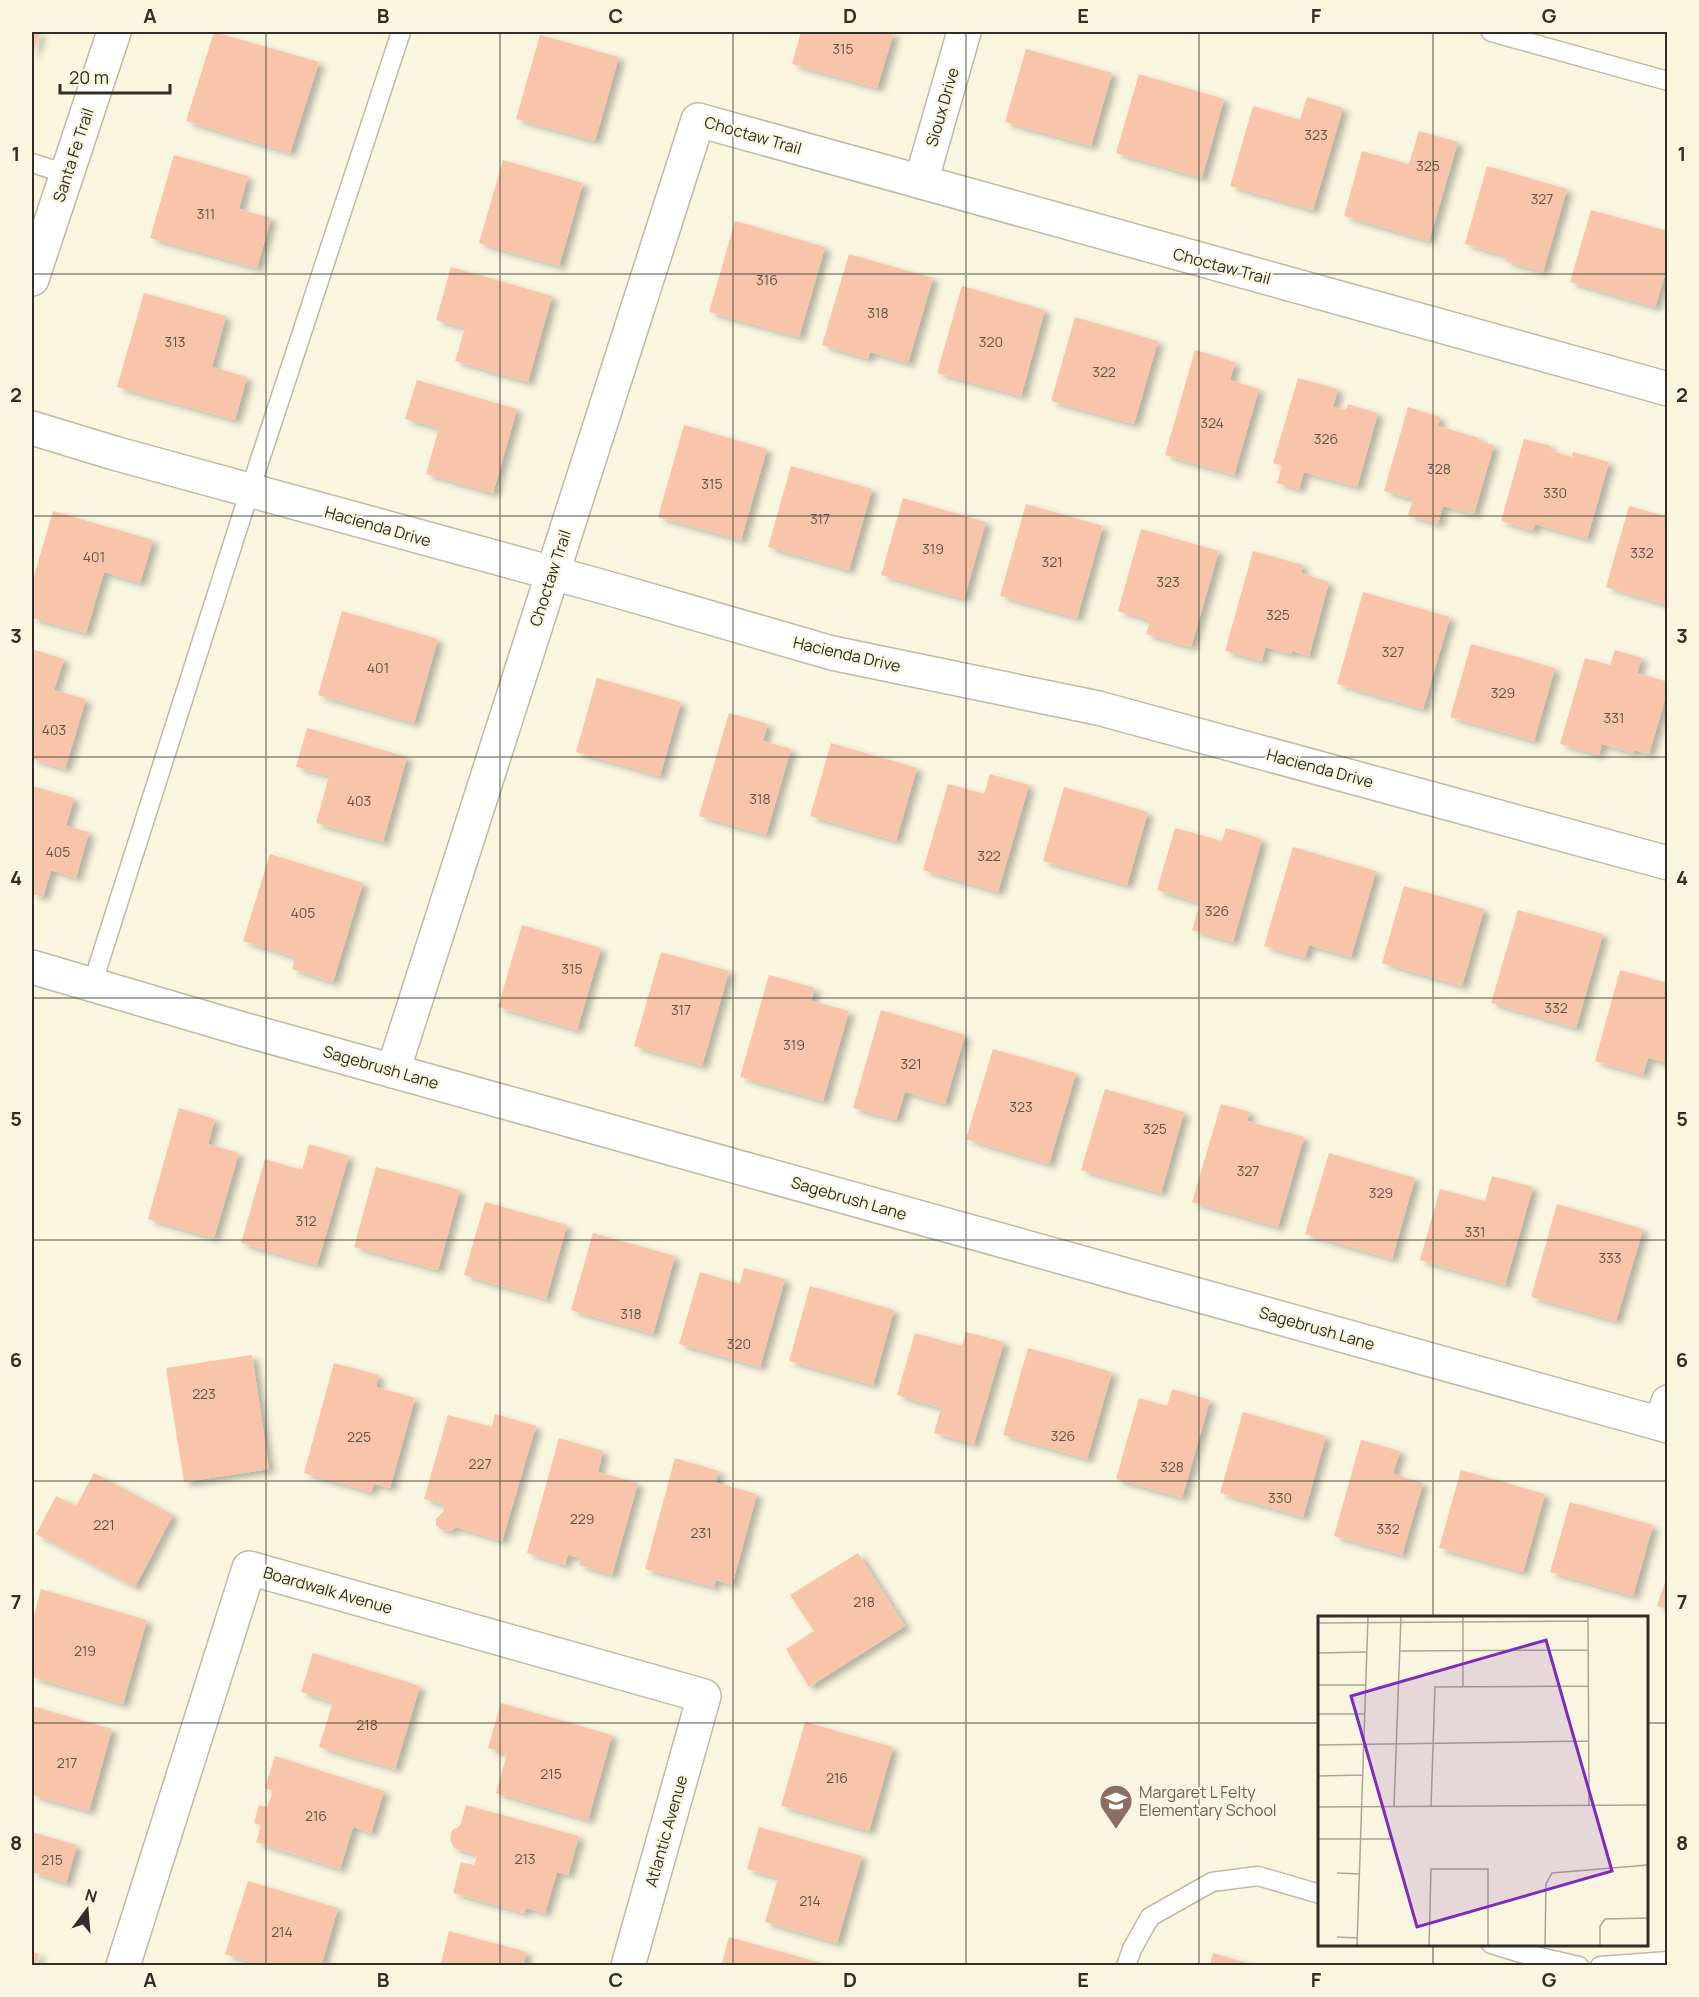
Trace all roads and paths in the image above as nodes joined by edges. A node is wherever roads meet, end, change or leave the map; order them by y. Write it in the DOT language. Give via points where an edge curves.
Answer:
graph roads {
  1 [pos="114,32"];
  2 [pos="401,32"];
  3 [pos="964,32"];
  4 [pos="1491,32"];
  5 [pos="1668,81"];
  6 [pos="32,164"];
  7 [pos="67,174"];
  8 [pos="921,183"];
  9 [pos="32,279"];
  10 [pos="1668,389"];
  11 [pos="32,428"];
  12 [pos="250,490"];
  13 [pos="551,574"];
  14 [pos="1668,862"];
  15 [pos="32,968"];
  16 [pos="92,985"];
  17 [pos="393,1071"];
  18 [pos="1666,1417"];
  19 [pos="704,1696"];
  20 [pos="1318,1893"];
  21 [pos="1498,1946"];
  22 [pos="1668,1961"];
  23 [pos="123,1965"];
  24 [pos="628,1965"];
  25 [pos="1126,1965"];
  26 [pos="1579,1965"];
  27 [pos="1600,1965"];
  1 -- 7 [label="street, Santa Fe Trail"];
  2 -- 12 [label="lane"];
  3 -- 8 [label="street, Sioux Drive"];
  4 -- 5 [label="lane"];
  6 -- 7 [label="lane"];
  7 -- 9 [label="street, Santa Fe Trail"];
  8 -- 10 [label="street, Choctaw Trail"];
  8 -- 13 [label="street, Choctaw Trail" via="698,120"];
  11 -- 12 [label="street, Hacienda Drive"];
  12 -- 13 [label="street, Hacienda Drive"];
  12 -- 16 [label="lane"];
  13 -- 14 [label="street, Hacienda Drive" via="832,653 1098,708"];
  13 -- 17 [label="street, Choctaw Trail"];
  15 -- 16 [label="street, Sagebrush Lane"];
  16 -- 17 [label="street, Sagebrush Lane"];
  17 -- 18 [label="street, Sagebrush Lane"];
  19 -- 23 [label="street, Boardwalk Avenue" via="249,1568"];
  19 -- 24 [label="street, Atlantic Avenue"];
  20 -- 25 [label="lane" via="1258,1876 1212,1882 1150,1917"];
  21 -- 26 [label="lane"];
  22 -- 27 [label="lane"];
}
